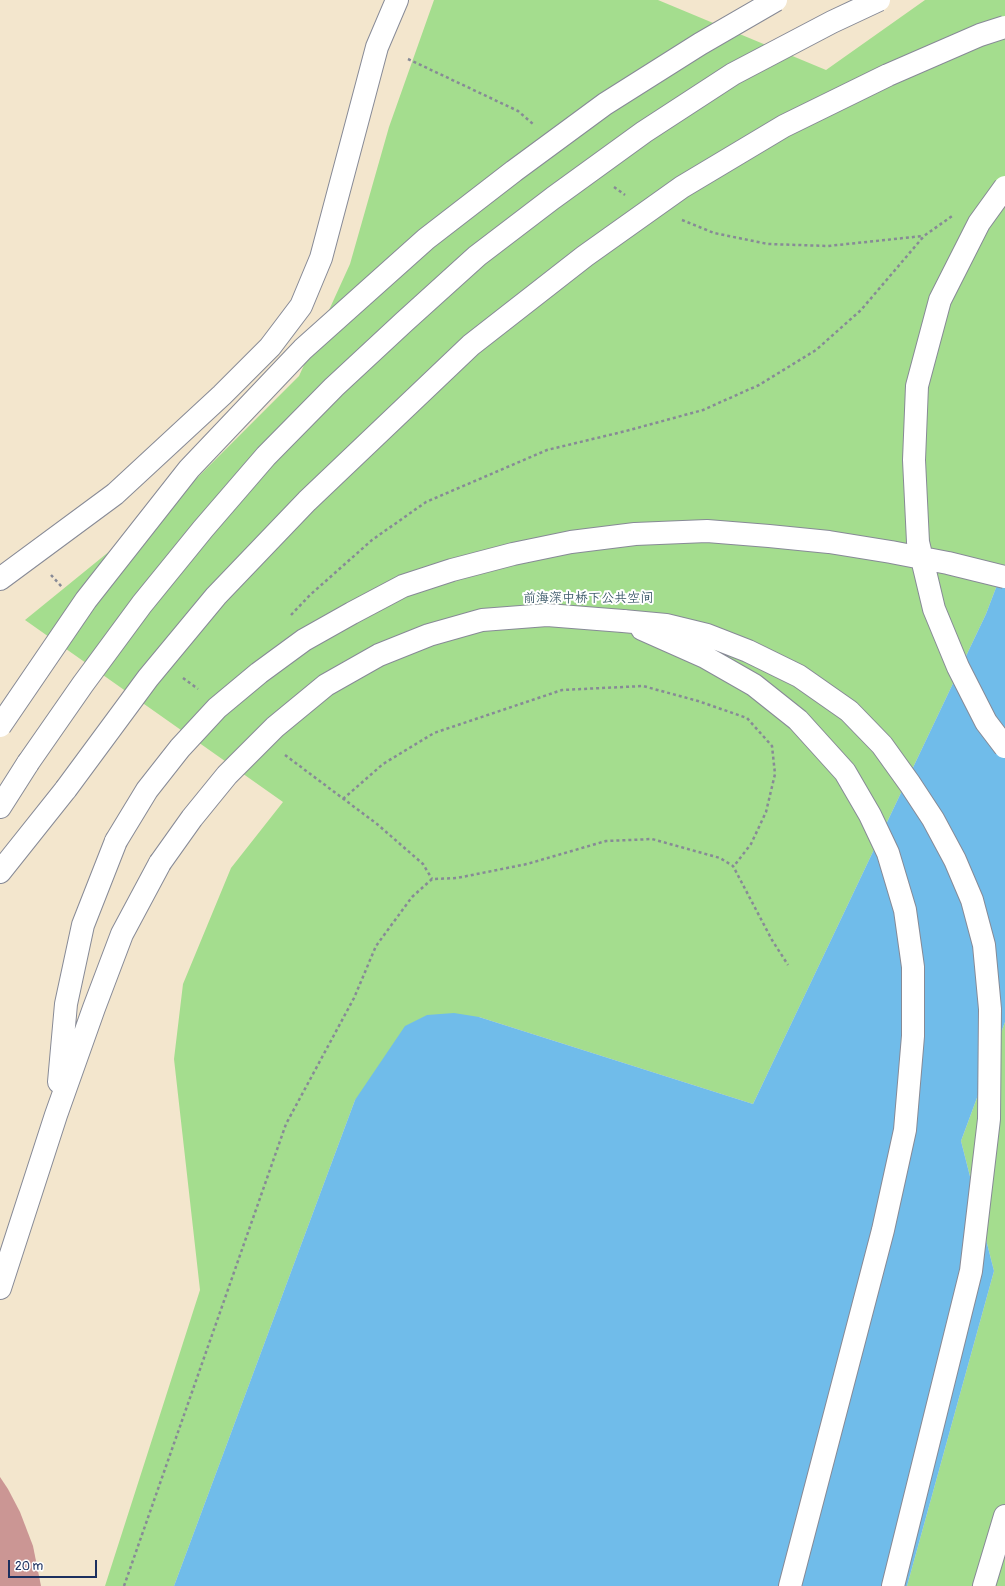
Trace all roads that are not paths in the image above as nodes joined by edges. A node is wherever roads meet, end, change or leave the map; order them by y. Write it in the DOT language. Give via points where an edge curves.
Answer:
graph roads {
  1 [pos="397,0"];
  2 [pos="776,0"];
  3 [pos="879,0"];
  4 [pos="1005,27"];
  5 [pos="1005,187"];
  6 [pos="1005,577"];
  7 [pos="0,580"];
  8 [pos="623,621"];
  9 [pos="0,726"];
  10 [pos="1005,747"];
  11 [pos="0,807"];
  12 [pos="0,872"];
  13 [pos="56,1115"];
  14 [pos="0,1288"];
  15 [pos="1005,1516"];
  16 [pos="790,1586"];
  17 [pos="893,1586"];
  18 [pos="984,1586"];
  1 -- 7 [label="main road" via="377,47 321,258 301,306 270,347 115,494"];
  2 -- 9 [label="main road, bridge" via="605,104 514,171 426,239 303,350 190,469 86,600"];
  3 -- 11 [label="main road, bridge" via="733,74 644,132 477,256 404,322 334,387 266,456 203,529 142,604 83,684"];
  4 -- 12 [label="main road, bridge" via="980,35 888,75 784,126 682,187 585,256 471,345 307,501 216,596 148,678 66,789"];
  5 -- 10 [label="main road, bridge" via="979,222 940,300 917,386 914,460 918,542 934,609 958,667 986,722"];
  6 -- 13 [label="main road, bridge" via="884,550 799,539 707,531 634,534 571,542 452,570 403,586 304,640 217,708 180,748 147,790 116,841 82,925 66,1004"];
  8 -- 13 [label="main road, bridge" via="547,615 482,620 429,635 379,655 326,686 275,727 227,775 192,818 160,864 122,934"];
  8 -- 16 [label="main road" via="705,658 754,685 798,720 845,772 870,815 888,853 905,910 914,967 913,1036 905,1130 883,1230"];
  8 -- 17 [label="main road" via="666,625 707,635 748,650 799,676 849,711 882,745 933,819 955,860 972,900 984,945 990,1009 989,1119 971,1271"];
  13 -- 14 [label="main road"];
  15 -- 18 [label="main road"];
}
